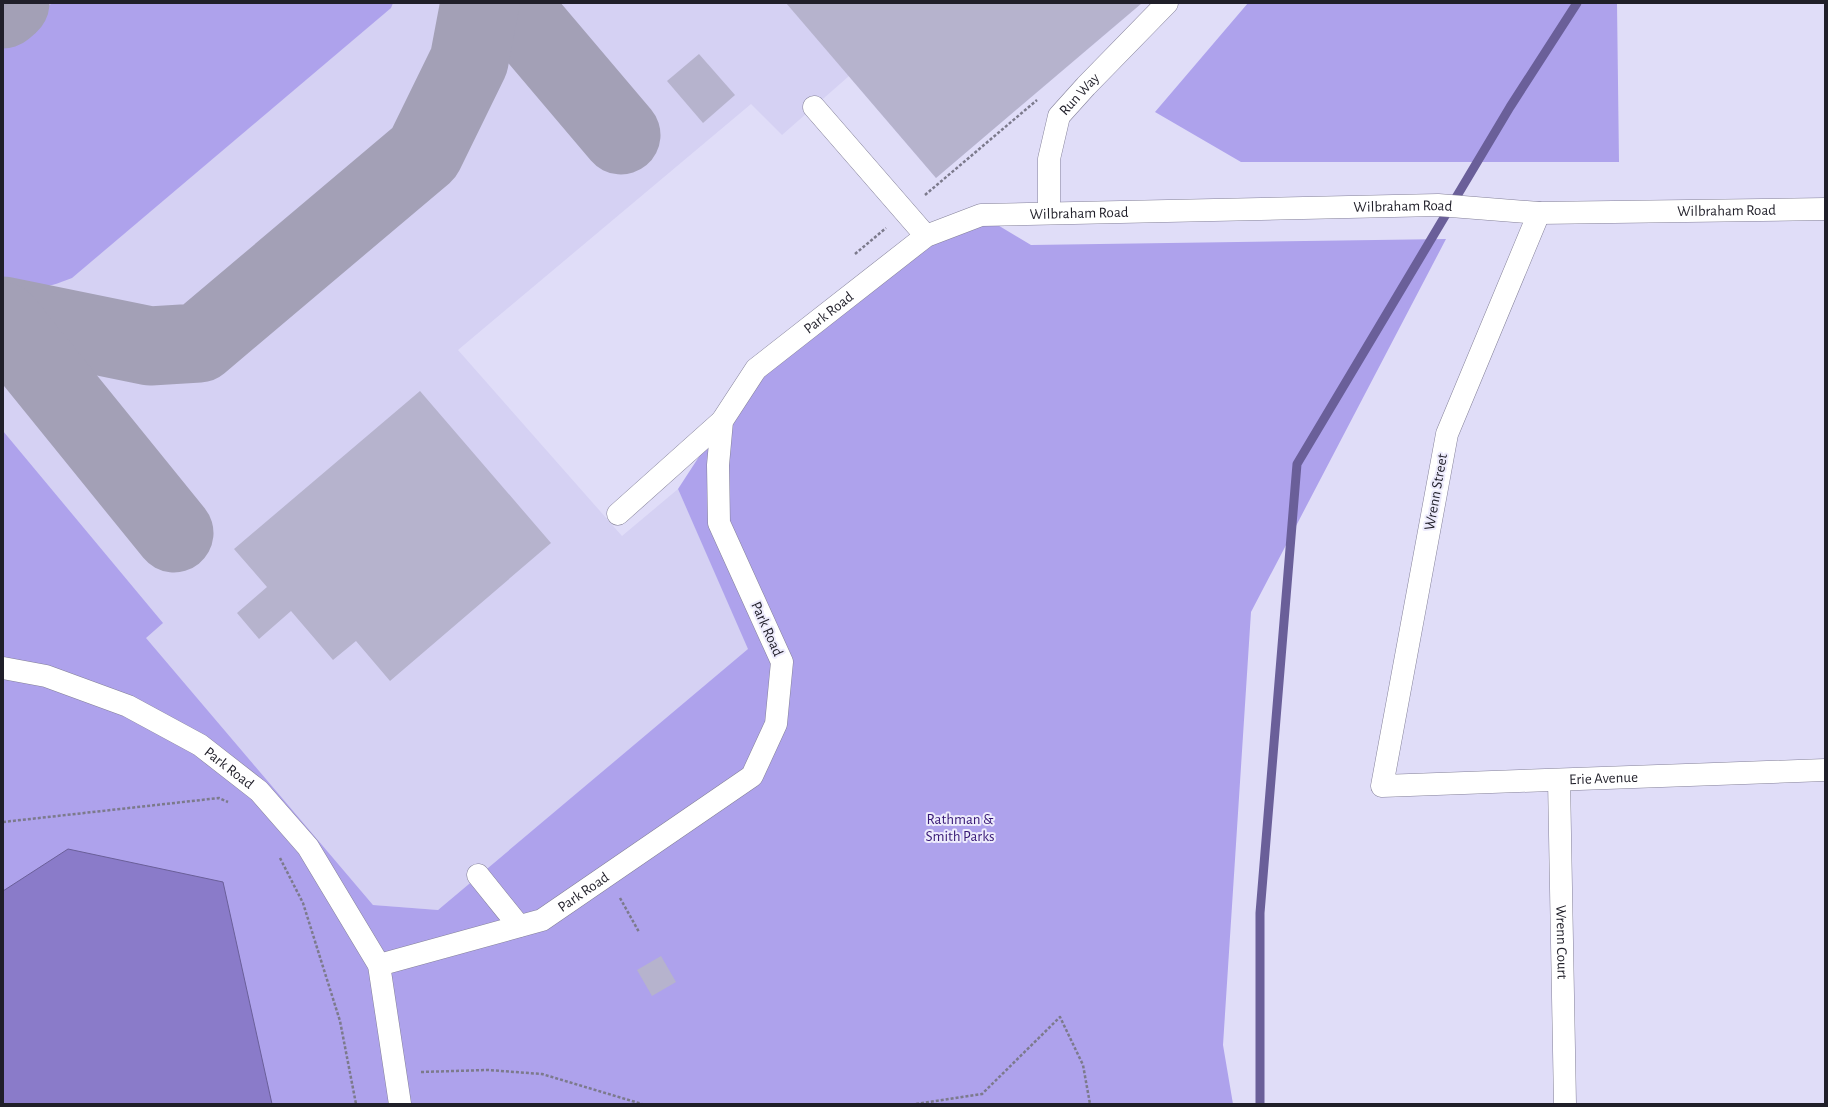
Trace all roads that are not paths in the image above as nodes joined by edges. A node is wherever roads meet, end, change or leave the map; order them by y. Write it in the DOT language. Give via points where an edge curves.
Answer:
graph roads {
  1 [pos="1167,3"];
  2 [pos="814,107"];
  3 [pos="1825,209"];
  4 [pos="1049,213"];
  5 [pos="1540,213"];
  6 [pos="981,215"];
  7 [pos="926,236"];
  8 [pos="722,421"];
  9 [pos="618,514"];
  10 [pos="3,668"];
  11 [pos="1825,770"];
  12 [pos="1559,780"];
  13 [pos="1382,786"];
  14 [pos="478,875"];
  15 [pos="519,926"];
  16 [pos="379,965"];
  17 [pos="400,1104"];
  18 [pos="1565,1104"];
  1 -- 4 [label="street, Run Way" via="1060,116 1049,159"];
  2 -- 7 [label="street"];
  3 -- 5 [label="street, Wilbraham Road"];
  4 -- 5 [label="street, Wilbraham Road" via="1438,205"];
  4 -- 6 [label="street, Wilbraham Road"];
  5 -- 13 [label="street, Wrenn Street" via="1447,434"];
  6 -- 7 [label="street, Park Road"];
  7 -- 8 [label="street, Park Road" via="756,369"];
  8 -- 9 [label="street"];
  8 -- 15 [label="street, Park Road" via="718,465 719,523 782,662 776,724 752,776 542,920"];
  10 -- 16 [label="street, Park Road" via="46,676 128,706 200,746 258,792 308,847"];
  11 -- 12 [label="street, Erie Avenue"];
  12 -- 13 [label="street, Erie Avenue"];
  12 -- 18 [label="street, Wrenn Court"];
  14 -- 15 [label="street"];
  15 -- 16 [label="street, Park Road"];
  16 -- 17 [label="street, Park Road"];
}
